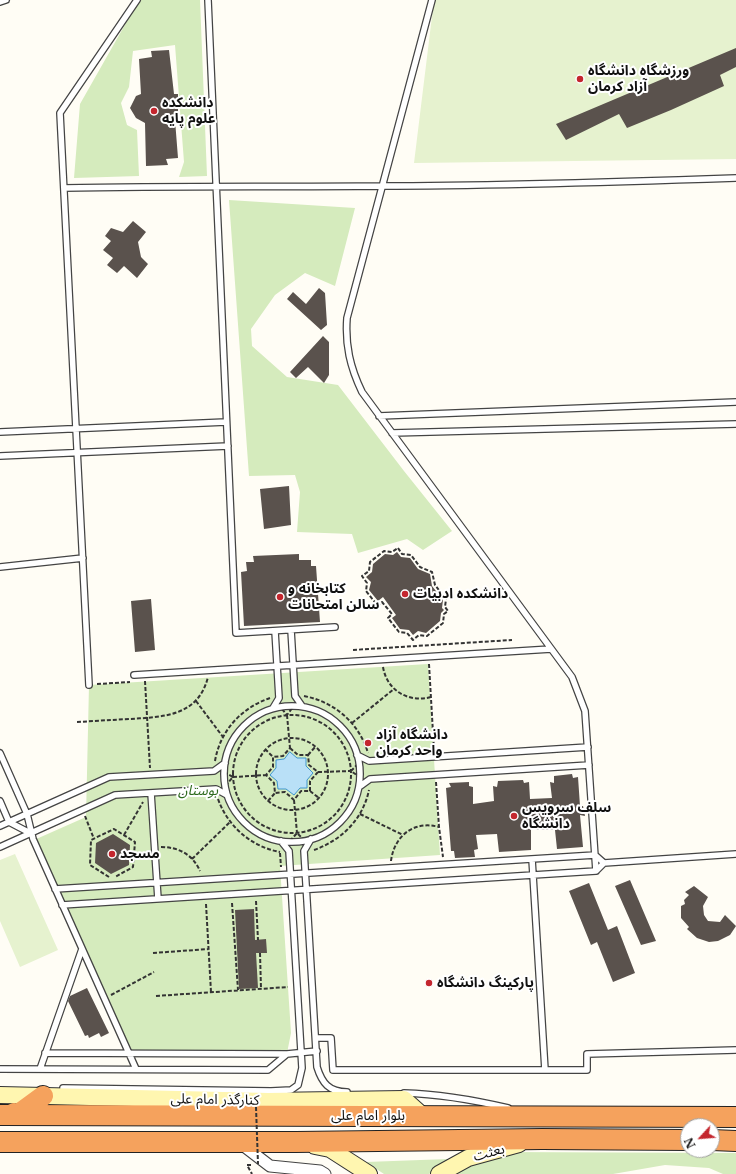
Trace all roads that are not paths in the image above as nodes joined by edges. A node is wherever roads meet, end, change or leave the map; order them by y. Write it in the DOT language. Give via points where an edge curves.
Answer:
graph roads {
  1 [pos="6,0"];
  2 [pos="137,0"];
  3 [pos="208,0"];
  4 [pos="432,0"];
  5 [pos="0,2"];
  6 [pos="736,178"];
  7 [pos="216,185"];
  8 [pos="381,186"];
  9 [pos="64,188"];
  10 [pos="736,402"];
  11 [pos="379,416"];
  12 [pos="226,422"];
  13 [pos="736,424"];
  14 [pos="75,428"];
  15 [pos="0,432"];
  16 [pos="392,433"];
  17 [pos="228,446"];
  18 [pos="78,452"];
  19 [pos="0,456"];
  20 [pos="83,558"];
  21 [pos="0,567"];
  22 [pos="335,627"];
  23 [pos="275,630"];
  24 [pos="291,630"];
  25 [pos="551,649"];
  26 [pos="293,665"];
  27 [pos="277,666"];
  28 [pos="134,675"];
  29 [pos="89,685"];
  30 [pos="299,704"];
  31 [pos="276,706"];
  32 [pos="588,747"];
  33 [pos="0,754"];
  34 [pos="357,754"];
  35 [pos="589,765"];
  36 [pos="221,769"];
  37 [pos="359,787"];
  38 [pos="152,793"];
  39 [pos="227,795"];
  40 [pos="0,801"];
  41 [pos="27,814"];
  42 [pos="9,822"];
  43 [pos="0,826"];
  44 [pos="30,833"];
  45 [pos="307,842"];
  46 [pos="287,844"];
  47 [pos="0,847"];
  48 [pos="736,854"];
  49 [pos="595,855"];
  50 [pos="532,859"];
  51 [pos="604,863"];
  52 [pos="596,871"];
  53 [pos="306,873"];
  54 [pos="290,874"];
  55 [pos="533,875"];
  56 [pos="157,882"];
  57 [pos="55,889"];
  58 [pos="307,890"];
  59 [pos="291,891"];
  60 [pos="158,899"];
  61 [pos="62,905"];
  62 [pos="82,949"];
  63 [pos="316,1038"];
  64 [pos="736,1050"];
  65 [pos="316,1051"];
  66 [pos="301,1052"];
  67 [pos="45,1054"];
  68 [pos="129,1054"];
  69 [pos="287,1054"];
  70 [pos="0,1069"];
  71 [pos="40,1069"];
  72 [pos="136,1070"];
  73 [pos="545,1070"];
  74 [pos="357,1092"];
  75 [pos="372,1093"];
  76 [pos="0,1095"];
  77 [pos="44,1096"];
  78 [pos="0,1103"];
  79 [pos="9,1115"];
  80 [pos="423,1116"];
  81 [pos="545,1117"];
  82 [pos="736,1117"];
  83 [pos="542,1139"];
  84 [pos="680,1140"];
  85 [pos="720,1140"];
  86 [pos="736,1141"];
  87 [pos="0,1142"];
  88 [pos="238,1142"];
  89 [pos="296,1142"];
  90 [pos="325,1174"];
  91 [pos="368,1174"];
  92 [pos="439,1174"];
  1 -- 5 [label="lane"];
  2 -- 9 [label="lane" via="60,113"];
  3 -- 7 [label="lane"];
  4 -- 8 [label="lane"];
  6 -- 8 [label="lane"];
  7 -- 8 [label="lane"];
  7 -- 9 [label="lane"];
  7 -- 12 [label="lane"];
  8 -- 11 [label="lane" via="347,318 346,337 353,375"];
  9 -- 14 [label="lane"];
  10 -- 11 [label="lane"];
  11 -- 16 [label="lane"];
  12 -- 14 [label="lane"];
  12 -- 17 [label="lane"];
  13 -- 16 [label="lane"];
  14 -- 15 [label="lane"];
  14 -- 18 [label="lane"];
  16 -- 25 [label="lane"];
  17 -- 18 [label="lane"];
  17 -- 23 [label="lane" via="236,633"];
  18 -- 19 [label="lane"];
  18 -- 20 [label="lane"];
  20 -- 21 [label="lane"];
  20 -- 29 [label="lane"];
  22 -- 24 [label="lane"];
  23 -- 24 [label="lane"];
  23 -- 27 [label="lane"];
  24 -- 26 [label="lane"];
  25 -- 26 [label="lane"];
  25 -- 32 [label="lane" via="572,678 585,711"];
  26 -- 27 [label="lane"];
  26 -- 30 [label="lane" via="295,696"];
  27 -- 28 [label="lane"];
  27 -- 31 [label="lane" via="279,698"];
  30 -- 31 [label="lane"];
  30 -- 34 [label="lane" via="334,720 348,736"];
  31 -- 36 [label="lane" via="254,717 238,731"];
  32 -- 34 [label="lane" via="369,761"];
  32 -- 35 [label="lane"];
  33 -- 41 [label="lane"];
  34 -- 37 [label="lane"];
  35 -- 37 [label="lane" via="370,779"];
  35 -- 49 [label="lane"];
  36 -- 39 [label="lane"];
  36 -- 41 [label="lane" via="109,777"];
  37 -- 45 [label="lane" via="342,820 331,830"];
  38 -- 39 [label="lane" via="216,789"];
  38 -- 44 [label="lane" via="115,795"];
  38 -- 56 [label="lane"];
  39 -- 46 [label="lane" via="238,815 248,825 260,834"];
  40 -- 42 [label="lane"];
  41 -- 42 [label="lane"];
  41 -- 44 [label="lane"];
  42 -- 43 [label="lane"];
  42 -- 44 [label="lane"];
  44 -- 47 [label="lane"];
  44 -- 57 [label="lane"];
  45 -- 46 [label="lane"];
  45 -- 53 [label="lane" via="304,850"];
  46 -- 54 [label="lane"];
  48 -- 51 [label="lane"];
  49 -- 50 [label="lane"];
  49 -- 51 [label="lane"];
  49 -- 52 [label="lane"];
  50 -- 53 [label="lane"];
  50 -- 55 [label="lane"];
  51 -- 52 [label="lane"];
  52 -- 55 [label="lane"];
  53 -- 54 [label="lane"];
  53 -- 58 [label="lane"];
  54 -- 56 [label="lane"];
  54 -- 59 [label="lane"];
  55 -- 58 [label="lane"];
  55 -- 73 [label="lane"];
  56 -- 57 [label="lane"];
  56 -- 60 [label="lane"];
  57 -- 61 [label="lane"];
  58 -- 59 [label="lane"];
  58 -- 63 [label="lane"];
  59 -- 60 [label="lane"];
  59 -- 66 [label="lane"];
  60 -- 61 [label="lane"];
  61 -- 62 [label="lane"];
  62 -- 67 [label="lane"];
  62 -- 68 [label="lane"];
  63 -- 65 [label="lane"];
  63 -- 73 [label="lane" via="331,1038 333,1070"];
  64 -- 73 [label="lane" via="587,1054 587,1070"];
  65 -- 66 [label="lane"];
  65 -- 74 [label="lane" via="321,1079 329,1089"];
  66 -- 69 [label="lane"];
  66 -- 77 [label="lane" via="302,1068 298,1085 291,1090 62,1088"];
  67 -- 68 [label="lane"];
  67 -- 71 [label="lane"];
  68 -- 69 [label="lane"];
  68 -- 72 [label="lane"];
  69 -- 72 [label="lane" via="268,1070"];
  70 -- 71 [label="lane"];
  71 -- 72 [label="lane"];
  75 -- 81 [label="lane" via="424,1094 475,1101"];
  76 -- 77 [label="street, کنارگذر امام علی"];
  77 -- 79 [label="highway"];
  77 -- 80 [label="street, کنارگذر امام علی" via="268,1101 404,1099"];
  78 -- 79 [label="highway"];
  79 -- 80 [label="highway, بلوار امام علی"];
  80 -- 81 [label="highway, بلوار امام علی"];
  81 -- 82 [label="highway, بلوار امام علی"];
  83 -- 84 [label="highway, بلوار امام علی"];
  83 -- 89 [label="highway, بلوار امام علی"];
  83 -- 92 [label="street, بعثت" via="468,1158"];
  85 -- 86 [label="highway"];
  87 -- 88 [label="highway, بلوار امام علی"];
  88 -- 89 [label="highway, بلوار امام علی"];
  88 -- 90 [label="street" via="270,1166 320,1171"];
  89 -- 91 [label="street" via="330,1149"];
}
